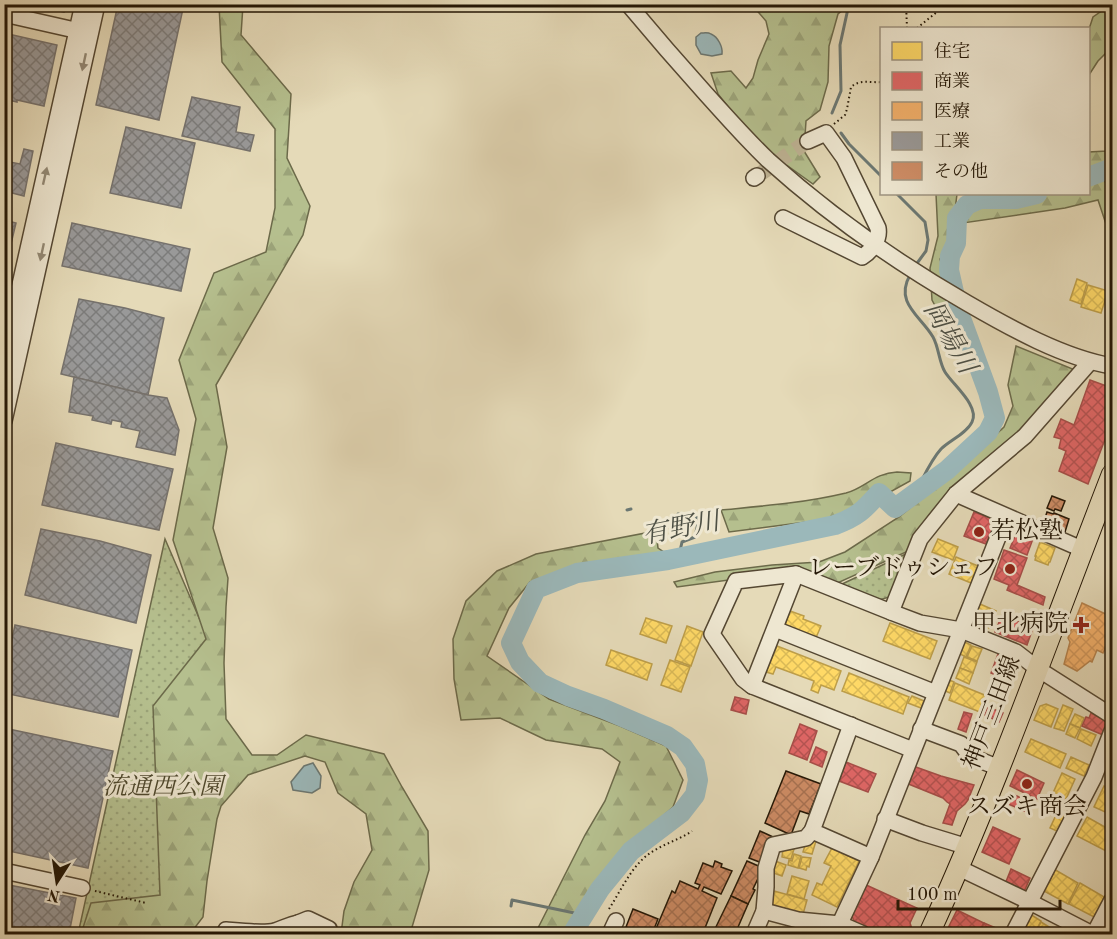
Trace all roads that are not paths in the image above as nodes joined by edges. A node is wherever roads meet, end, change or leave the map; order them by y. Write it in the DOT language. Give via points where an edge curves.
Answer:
graph roads {
  1 [pos="83,4"];
  2 [pos="97,4"];
  3 [pos="628,4"];
  4 [pos="4,15"];
  5 [pos="84,32"];
  6 [pos="808,141"];
  7 [pos="783,218"];
  8 [pos="874,245"];
  9 [pos="4,356"];
  10 [pos="1083,359"];
  11 [pos="1113,366"];
  12 [pos="4,421"];
  13 [pos="1113,474"];
  14 [pos="956,494"];
  15 [pos="1106,509"];
  16 [pos="1006,517"];
  17 [pos="1084,550"];
  18 [pos="796,574"];
  19 [pos="891,612"];
  20 [pos="775,629"];
  21 [pos="961,630"];
  22 [pos="1038,669"];
  23 [pos="752,686"];
  24 [pos="936,693"];
  25 [pos="1113,716"];
  26 [pos="851,725"];
  27 [pos="921,729"];
  28 [pos="1113,731"];
  29 [pos="913,750"];
  30 [pos="999,768"];
  31 [pos="885,819"];
  32 [pos="812,831"];
  33 [pos="968,847"];
  34 [pos="871,856"];
  35 [pos="959,868"];
  36 [pos="4,871"];
  37 [pos="86,889"];
  38 [pos="1113,900"];
  39 [pos="1030,902"];
  40 [pos="765,911"];
  41 [pos="296,929"];
  42 [pos="837,929"];
  43 [pos="224,934"];
  44 [pos="330,934"];
  45 [pos="754,934"];
  46 [pos="863,934"];
  47 [pos="929,934"];
  48 [pos="1013,934"];
  49 [pos="1093,934"];
  1 -- 5 [label="street"];
  2 -- 5 [label="street"];
  3 -- 8 [label="street" via="759,151"];
  4 -- 5 [label="street"];
  9 -- 5 [label="street, one-way"];
  5 -- 12 [label="street, one-way"];
  6 -- 8 [label="street" via="826,133 844,158 878,228"];
  7 -- 8 [label="street" via="862,257"];
  8 -- 10 [label="street" via="1017,331"];
  10 -- 11 [label="street"];
  10 -- 14 [label="street" via="1025,436"];
  13 -- 15 [label="main road, 神戸三田線"];
  14 -- 16 [label="street"];
  14 -- 19 [label="street" via="920,539"];
  15 -- 17 [label="main road, 神戸三田線"];
  16 -- 17 [label="street"];
  16 -- 21 [label="street"];
  17 -- 22 [label="main road, 神戸三田線"];
  18 -- 19 [label="street"];
  18 -- 20 [label="street"];
  18 -- 23 [label="street" via="736,581 712,634 743,680"];
  19 -- 21 [label="street" via="920,623"];
  20 -- 23 [label="street"];
  20 -- 24 [label="street"];
  21 -- 22 [label="street" via="1016,652"];
  21 -- 24 [label="street"];
  22 -- 25 [label="street"];
  22 -- 30 [label="main road, 神戸三田線"];
  23 -- 26 [label="street"];
  24 -- 27 [label="street"];
  26 -- 29 [label="street"];
  26 -- 32 [label="street"];
  27 -- 29 [label="street"];
  27 -- 30 [label="street" via="961,744 970,756"];
  28 -- 39 [label="street"];
  29 -- 31 [label="street"];
  30 -- 33 [label="main road, 神戸三田線"];
  31 -- 33 [label="street"];
  31 -- 34 [label="street"];
  32 -- 34 [label="street"];
  32 -- 40 [label="street" via="806,838 773,845 766,868"];
  33 -- 35 [label="main road, 神戸三田線"];
  34 -- 42 [label="street"];
  35 -- 39 [label="street"];
  35 -- 47 [label="main road, 神戸三田線"];
  36 -- 37 [label="street"];
  38 -- 49 [label="street"];
  39 -- 48 [label="street"];
  39 -- 49 [label="street"];
  40 -- 42 [label="street"];
  40 -- 45 [label="street"];
  41 -- 43 [label="street" via="288,925 274,932 226,930"];
  41 -- 44 [label="street" via="308,919 329,929"];
  42 -- 46 [label="street"];
}
